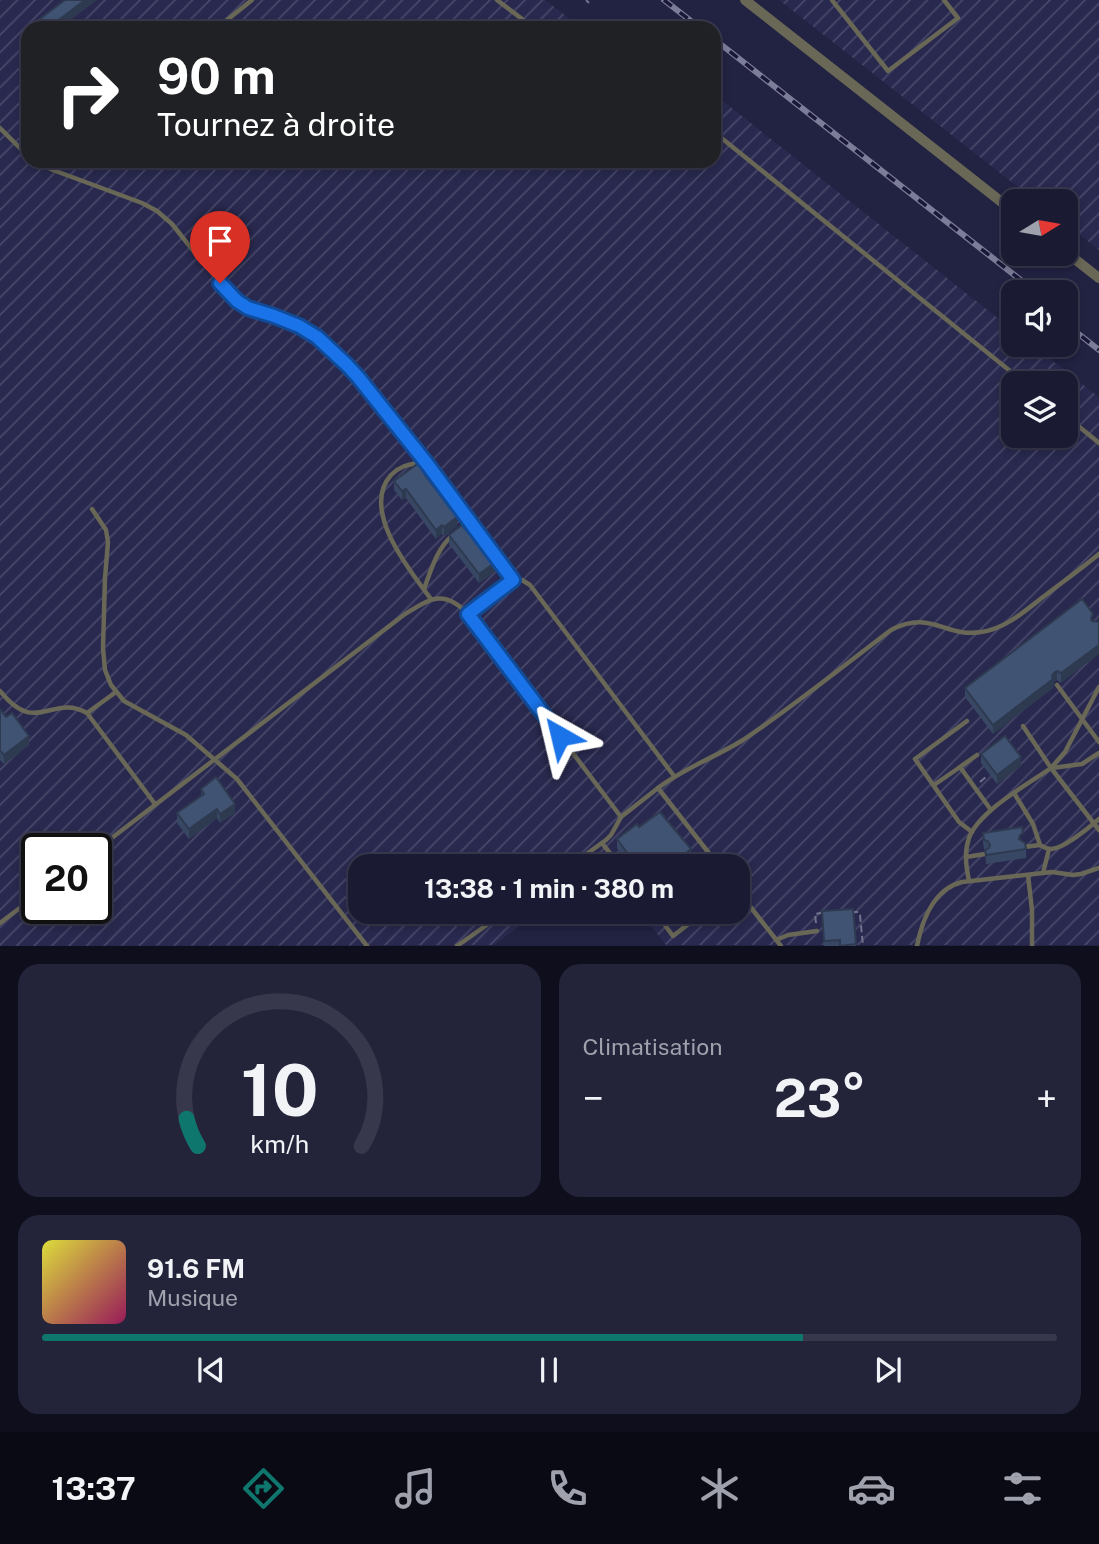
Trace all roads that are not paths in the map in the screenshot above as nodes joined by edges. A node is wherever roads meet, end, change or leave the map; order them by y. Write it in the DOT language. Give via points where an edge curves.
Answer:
graph roads {
  1 [pos="252,0"];
  2 [pos="498,0"];
  3 [pos="745,0"];
  4 [pos="832,0"];
  5 [pos="944,0"];
  6 [pos="226,21"];
  7 [pos="525,21"];
  8 [pos="0,128"];
  9 [pos="721,138"];
  10 [pos="21,149"];
  11 [pos="49,168"];
  12 [pos="53,170"];
  13 [pos="1001,202"];
  14 [pos="1078,261"];
  15 [pos="1099,278"];
  16 [pos="1010,371"];
  17 [pos="1078,426"];
  18 [pos="1099,443"];
  19 [pos="428,465"];
  20 [pos="92,509"];
  21 [pos="471,522"];
  22 [pos="463,528"];
  23 [pos="454,534"];
  24 [pos="1099,554"];
  25 [pos="513,580"];
  26 [pos="424,589"];
  27 [pos="431,599"];
  28 [pos="468,614"];
  29 [pos="1057,685"];
  30 [pos="1099,687"];
  31 [pos="0,691"];
  32 [pos="116,692"];
  33 [pos="87,713"];
  34 [pos="1082,719"];
  35 [pos="967,721"];
  36 [pos="1023,726"];
  37 [pos="1099,742"];
  38 [pos="1099,754"];
  39 [pos="977,755"];
  40 [pos="215,759"];
  41 [pos="960,767"];
  42 [pos="1051,768"];
  43 [pos="674,776"];
  44 [pos="934,786"];
  45 [pos="658,788"];
  46 [pos="1014,793"];
  47 [pos="155,804"];
  48 [pos="992,810"];
  49 [pos="621,817"];
  50 [pos="1097,822"];
  51 [pos="1099,830"];
  52 [pos="972,832"];
  53 [pos="112,838"];
  54 [pos="603,843"];
  55 [pos="1040,845"];
  56 [pos="1024,847"];
  57 [pos="1049,849"];
  58 [pos="587,854"];
  59 [pos="611,854"];
  60 [pos="709,854"];
  61 [pos="985,854"];
  62 [pos="966,857"];
  63 [pos="1099,868"];
  64 [pos="1043,873"];
  65 [pos="1028,875"];
  66 [pos="969,881"];
  67 [pos="750,906"];
  68 [pos="21,907"];
  69 [pos="0,923"];
  70 [pos="488,924"];
  71 [pos="664,924"];
  72 [pos="688,924"];
  73 [pos="817,931"];
  74 [pos="776,940"];
  75 [pos="367,946"];
  76 [pos="457,946"];
  77 [pos="780,946"];
  78 [pos="917,946"];
  79 [pos="1032,946"];
  1 -- 6 [label="lane"];
  2 -- 7 [label="lane"];
  3 -- 13 [label="street"];
  4 -- 5 [label="lane" via="888,71 958,18"];
  8 -- 10 [label="lane"];
  9 -- 16 [label="lane"];
  11 -- 12 [label="lane"];
  12 -- 19 [label="lane" via="157,211 237,301 317,337 358,377"];
  14 -- 15 [label="street"];
  17 -- 18 [label="lane"];
  19 -- 21 [label="lane"];
  19 -- 26 [label="lane" via="398,468 381,497 389,534"];
  20 -- 32 [label="lane" via="108,542 103,648 105,670"];
  21 -- 22 [label="lane"];
  21 -- 25 [label="lane"];
  23 -- 26 [label="lane" via="443,545"];
  24 -- 43 [label="lane" via="1023,612 989,631 968,633 924,621 902,624 744,739"];
  25 -- 28 [label="lane"];
  25 -- 43 [label="lane" via="530,585"];
  26 -- 27 [label="lane"];
  27 -- 28 [label="lane" via="452,600"];
  27 -- 40 [label="lane"];
  28 -- 49 [label="lane"];
  29 -- 34 [label="lane"];
  30 -- 34 [label="lane"];
  31 -- 33 [label="lane" via="9,703 31,714 68,707"];
  32 -- 33 [label="lane"];
  32 -- 40 [label="lane" via="186,735"];
  33 -- 47 [label="lane"];
  34 -- 37 [label="lane"];
  34 -- 42 [label="lane"];
  35 -- 44 [label="lane" via="915,759"];
  36 -- 42 [label="lane"];
  38 -- 42 [label="lane" via="1082,764"];
  39 -- 41 [label="lane"];
  40 -- 47 [label="lane"];
  40 -- 75 [label="lane" via="237,779"];
  41 -- 44 [label="lane"];
  41 -- 48 [label="lane"];
  42 -- 46 [label="lane"];
  42 -- 50 [label="lane"];
  43 -- 45 [label="lane"];
  44 -- 52 [label="lane" via="959,822"];
  45 -- 49 [label="lane"];
  45 -- 60 [label="lane"];
  46 -- 48 [label="lane"];
  46 -- 55 [label="lane"];
  47 -- 53 [label="lane"];
  48 -- 52 [label="lane"];
  49 -- 54 [label="lane"];
  50 -- 51 [label="lane"];
  50 -- 57 [label="lane" via="1064,845"];
  52 -- 62 [label="lane"];
  54 -- 58 [label="lane"];
  54 -- 59 [label="lane"];
  55 -- 56 [label="lane"];
  55 -- 57 [label="lane"];
  57 -- 64 [label="lane"];
  61 -- 62 [label="lane"];
  62 -- 66 [label="lane"];
  63 -- 64 [label="lane" via="1073,875"];
  64 -- 65 [label="lane"];
  65 -- 66 [label="lane"];
  65 -- 79 [label="lane"];
  66 -- 78 [label="lane" via="952,884 936,900"];
  67 -- 74 [label="lane"];
  68 -- 69 [label="lane"];
  70 -- 76 [label="lane"];
  71 -- 72 [label="lane" via="673,936"];
  73 -- 74 [label="lane"];
  74 -- 77 [label="lane"];
}
